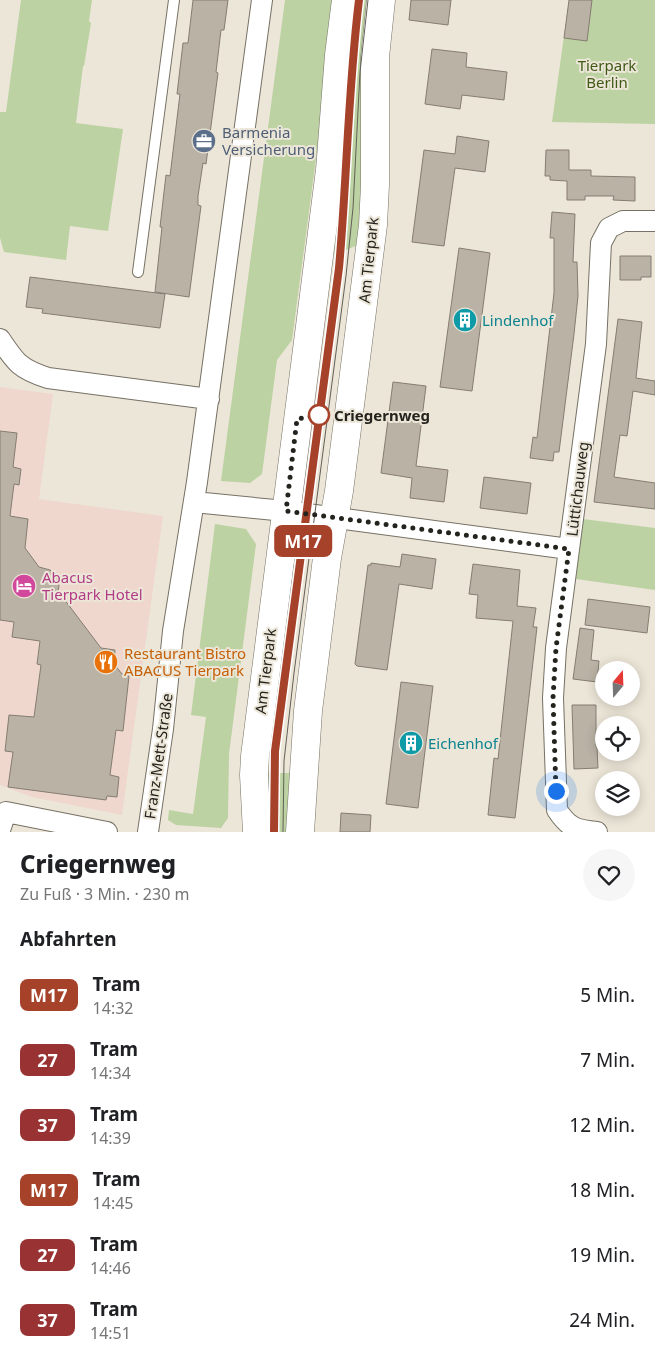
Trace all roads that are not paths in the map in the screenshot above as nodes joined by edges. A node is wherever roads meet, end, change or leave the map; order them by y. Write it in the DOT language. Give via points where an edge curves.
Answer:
graph roads {
  1 [pos="174,0"];
  2 [pos="262,0"];
  3 [pos="346,0"];
  4 [pos="381,0"];
  5 [pos="655,221"];
  6 [pos="138,272"];
  7 [pos="0,339"];
  8 [pos="209,399"];
  9 [pos="194,502"];
  10 [pos="286,511"];
  11 [pos="335,518"];
  12 [pos="569,549"];
  13 [pos="2,818"];
  14 [pos="107,832"];
  15 [pos="148,832"];
  16 [pos="257,832"];
  17 [pos="300,832"];
  18 [pos="597,832"];
  1 -- 6 [label="lane"];
  2 -- 8 [label="street"];
  3 -- 10 [label="main road, Am Tierpark" via="330,170"];
  4 -- 11 [label="main road, Am Tierpark" via="375,57 373,225"];
  5 -- 12 [label="street, Lüttichauweg" via="623,221 609,228 601,244 596,344"];
  7 -- 8 [label="street" via="27,371 48,378"];
  8 -- 9 [label="street, Franz-Mett-Straße"];
  9 -- 10 [label="street"];
  9 -- 15 [label="street, Franz-Mett-Straße" via="173,631"];
  10 -- 11 [label="street"];
  10 -- 16 [label="main road, Am Tierpark" via="255,756"];
  11 -- 12 [label="street"];
  11 -- 17 [label="main road, Am Tierpark" via="327,558 308,717"];
  12 -- 18 [label="street, Lüttichauweg" via="553,698 557,810 565,823"];
  13 -- 14 [label="street"];
}
